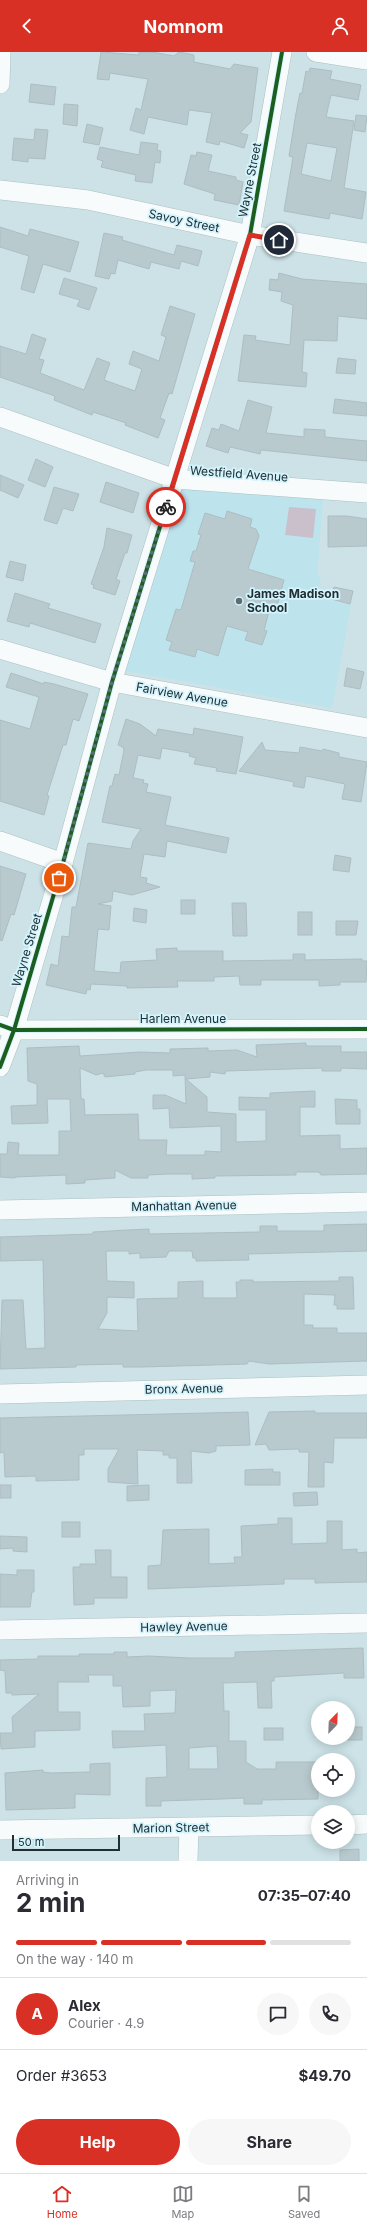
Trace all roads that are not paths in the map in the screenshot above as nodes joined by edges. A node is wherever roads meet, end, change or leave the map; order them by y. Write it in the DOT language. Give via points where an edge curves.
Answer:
graph roads {
  1 [pos="1,52"];
  2 [pos="282,52"];
  3 [pos="316,52"];
  4 [pos="367,60"];
  5 [pos="0,84"];
  6 [pos="0,190"];
  7 [pos="250,235"];
  8 [pos="367,253"];
  9 [pos="0,417"];
  10 [pos="175,479"];
  11 [pos="367,493"];
  12 [pos="0,649"];
  13 [pos="112,682"];
  14 [pos="367,728"];
  15 [pos="0,841"];
  16 [pos="64,863"];
  17 [pos="7,1028"];
  18 [pos="367,1029"];
  19 [pos="0,1067"];
  20 [pos="367,1202"];
  21 [pos="0,1210"];
  22 [pos="367,1385"];
  23 [pos="0,1394"];
  24 [pos="367,1623"];
  25 [pos="0,1630"];
  26 [pos="367,1824"];
  27 [pos="311,1825"];
  28 [pos="355,1825"];
  29 [pos="189,1828"];
  30 [pos="0,1830"];
  31 [pos="188,1861"];
  1 -- 5 [label="street"];
  2 -- 7 [label="street, Wayne Street"];
  3 -- 4 [label="street"];
  6 -- 7 [label="street, Savoy Street" via="88,200"];
  7 -- 8 [label="street, Savoy Street"];
  7 -- 10 [label="street, Wayne Street"];
  9 -- 10 [label="street, Westfield Avenue"];
  10 -- 11 [label="street, Westfield Avenue"];
  10 -- 13 [label="street, Wayne Street"];
  12 -- 13 [label="street, Fairview Avenue"];
  13 -- 14 [label="street, Fairview Avenue"];
  13 -- 16 [label="street, Wayne Street"];
  15 -- 16 [label="street"];
  16 -- 17 [label="street, Wayne Street"];
  17 -- 18 [label="street, Harlem Avenue"];
  17 -- 19 [label="street, Wayne Street"];
  20 -- 21 [label="street, Manhattan Avenue"];
  22 -- 23 [label="street, Bronx Avenue"];
  24 -- 25 [label="street, Hawley Avenue"];
  26 -- 28 [label="street"];
  27 -- 29 [label="street, Marion Street"];
  29 -- 30 [label="street, Marion Street"];
  29 -- 31 [label="street"];
}
